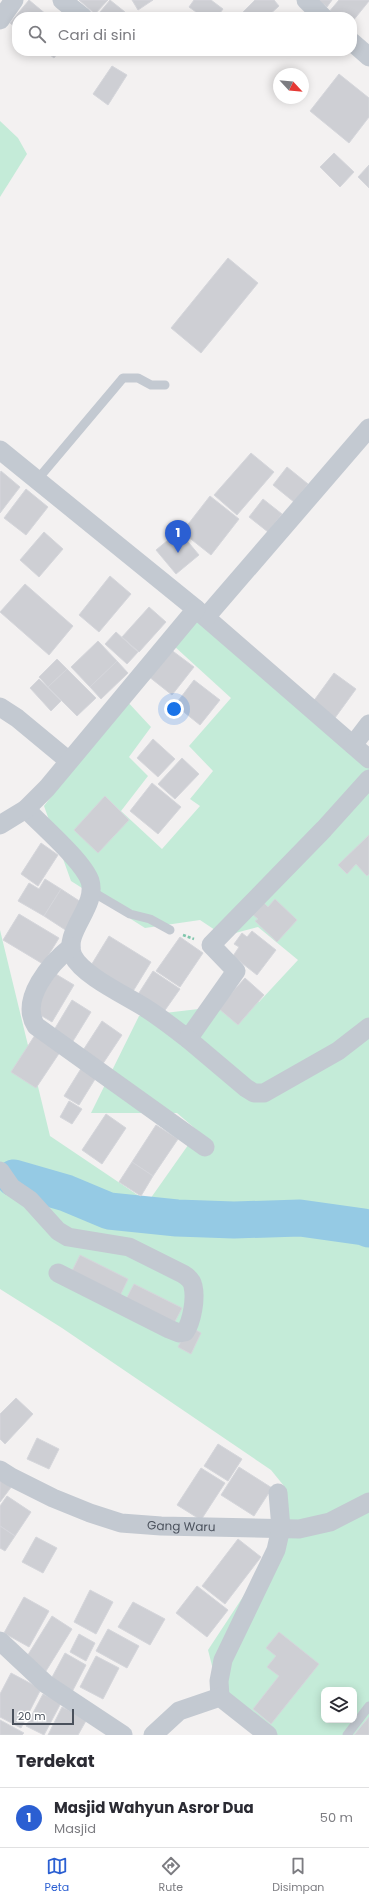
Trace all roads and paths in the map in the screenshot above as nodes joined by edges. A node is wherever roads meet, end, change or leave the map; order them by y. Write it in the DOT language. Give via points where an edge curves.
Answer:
graph roads {
  1 [pos="14,0"];
  2 [pos="62,0"];
  3 [pos="306,0"];
  4 [pos="77,12"];
  5 [pos="318,12"];
  6 [pos="0,20"];
  7 [pos="357,46"];
  8 [pos="369,57"];
  9 [pos="165,385"];
  10 [pos="369,428"];
  11 [pos="0,450"];
  12 [pos="36,480"];
  13 [pos="201,613"];
  14 [pos="0,707"];
  15 [pos="369,724"];
  16 [pos="353,745"];
  17 [pos="369,760"];
  18 [pos="69,761"];
  19 [pos="369,779"];
  20 [pos="26,809"];
  21 [pos="0,825"];
  22 [pos="91,891"];
  23 [pos="170,930"];
  24 [pos="211,945"];
  25 [pos="71,947"];
  26 [pos="369,1027"];
  27 [pos="188,1039"];
  28 [pos="205,1147"];
  29 [pos="0,1171"];
  30 [pos="58,1273"];
  31 [pos="0,1470"];
  32 [pos="278,1492"];
  33 [pos="369,1502"];
  34 [pos="281,1528"];
  35 [pos="0,1641"];
  36 [pos="220,1697"];
  37 [pos="369,1706"];
  38 [pos="123,1735"];
  39 [pos="153,1735"];
  40 [pos="268,1735"];
  41 [pos="347,1735"];
  1 -- 6 [label="street"];
  2 -- 4 [label="street"];
  3 -- 5 [label="street"];
  7 -- 8 [label="street"];
  9 -- 12 [label="lane" via="151,385 138,378 123,378"];
  10 -- 13 [label="street"];
  11 -- 12 [label="street"];
  12 -- 13 [label="street"];
  13 -- 16 [label="street"];
  13 -- 18 [label="street"];
  14 -- 18 [label="street" via="18,718"];
  15 -- 16 [label="street"];
  16 -- 17 [label="street"];
  18 -- 20 [label="street"];
  19 -- 24 [label="street"];
  20 -- 21 [label="street"];
  20 -- 22 [label="street" via="77,860 87,874"];
  22 -- 23 [label="lane" via="130,914 150,919"];
  22 -- 25 [label="street"];
  23 -- 24 [label="path"];
  24 -- 27 [label="street" via="236,971"];
  25 -- 27 [label="street" via="73,955 85,970"];
  25 -- 28 [label="street" via="55,962 39,984 30,1008 36,1026"];
  26 -- 27 [label="street" via="338,1051 264,1093 254,1093 246,1088"];
  29 -- 30 [label="street" via="11,1187 30,1200 58,1231 68,1237 129,1247 184,1274 193,1285 188,1327 185,1332 179,1333 169,1329"];
  31 -- 34 [label="street, Gang Waru" via="53,1498 121,1522 161,1526"];
  32 -- 34 [label="street"];
  33 -- 34 [label="street, Gang Waru" via="330,1522 299,1529"];
  34 -- 36 [label="street" via="276,1550 223,1660 219,1681"];
  35 -- 38 [label="street" via="46,1684"];
  36 -- 39 [label="street" via="179,1711"];
  36 -- 40 [label="street"];
  37 -- 41 [label="lane"];
}
